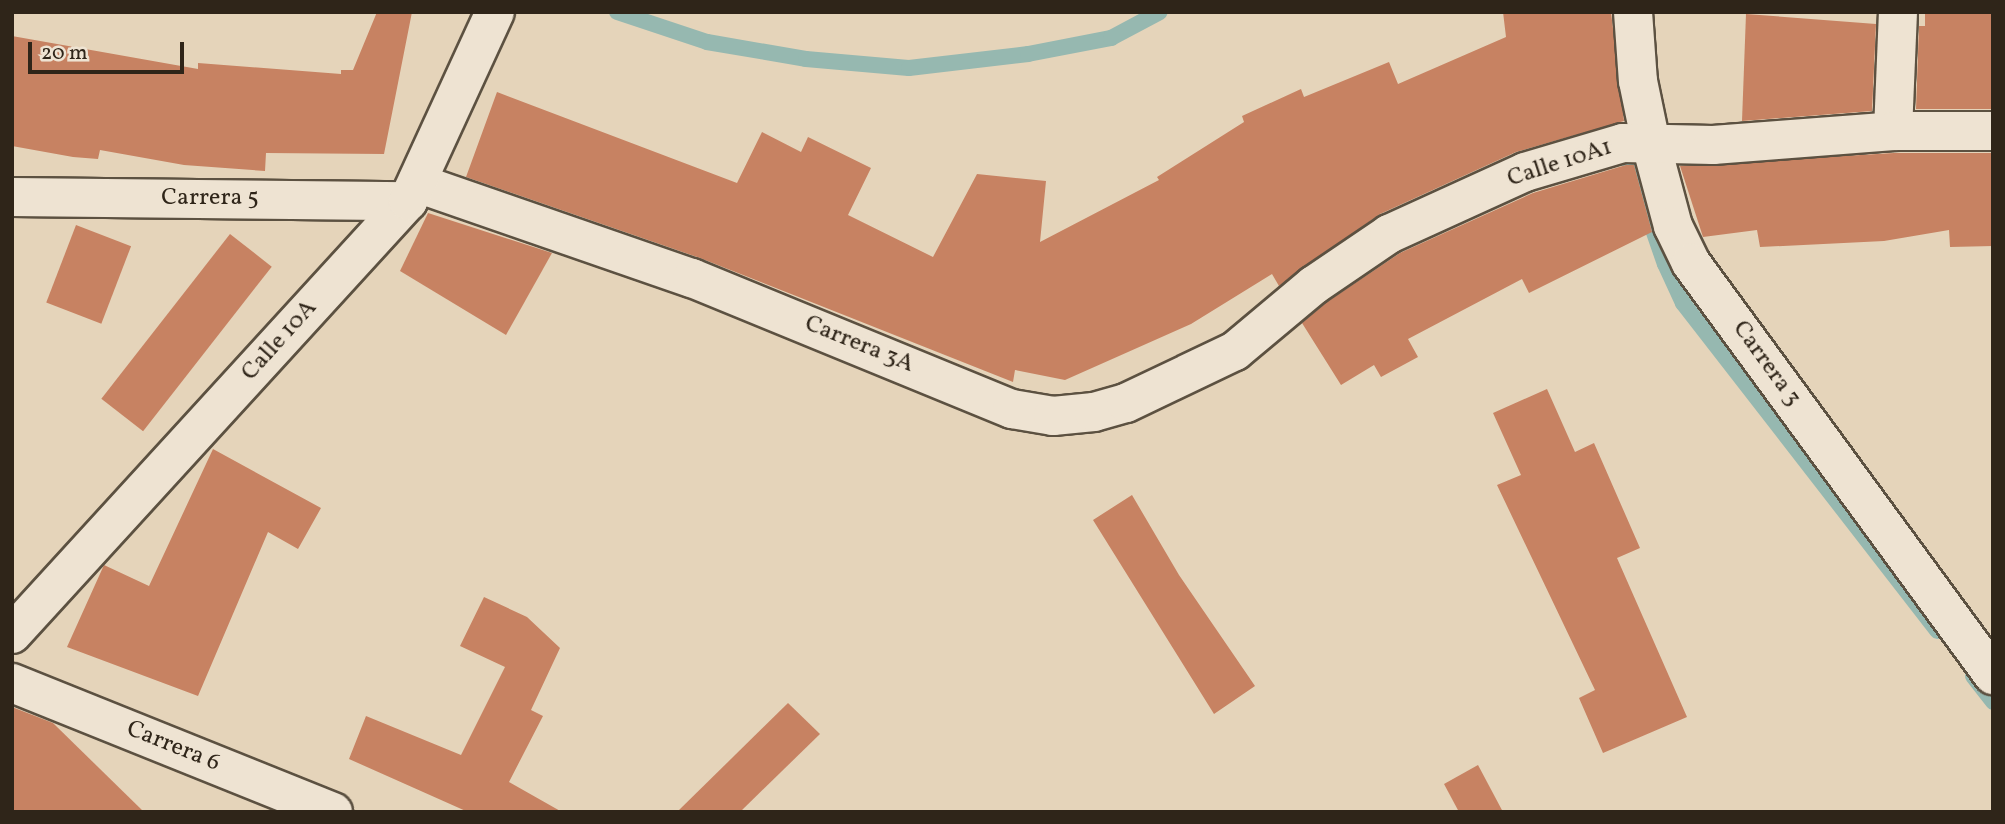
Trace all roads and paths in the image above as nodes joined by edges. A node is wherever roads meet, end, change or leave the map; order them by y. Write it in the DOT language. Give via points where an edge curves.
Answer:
graph roads {
  1 [pos="495,12"];
  2 [pos="1633,12"];
  3 [pos="1898,12"];
  4 [pos="1893,131"];
  5 [pos="1993,131"];
  6 [pos="1651,144"];
  7 [pos="413,192"];
  8 [pos="12,197"];
  9 [pos="1287,307"];
  10 [pos="12,634"];
  11 [pos="1993,675"];
  12 [pos="12,683"];
  13 [pos="333,812"];
  1 -- 7 [label="street, Calle 10A"];
  2 -- 6 [label="street, Carrera 3" via="1638,81"];
  3 -- 4 [label="street"];
  4 -- 5 [label="street, Calle 10A1"];
  4 -- 6 [label="street, Calle 10A1" via="1713,145"];
  6 -- 9 [label="street, Calle 10A1" via="1623,144 1500,183 1389,234"];
  6 -- 11 [label="street, Carrera 3" via="1673,226 1691,263"];
  7 -- 8 [label="street, Carrera 5"];
  7 -- 9 [label="street, Carrera 3A" via="692,278 1012,409 1053,416 1126,403 1235,351"];
  7 -- 10 [label="street, Calle 10A"];
  12 -- 13 [label="street, Carrera 6"];
}
